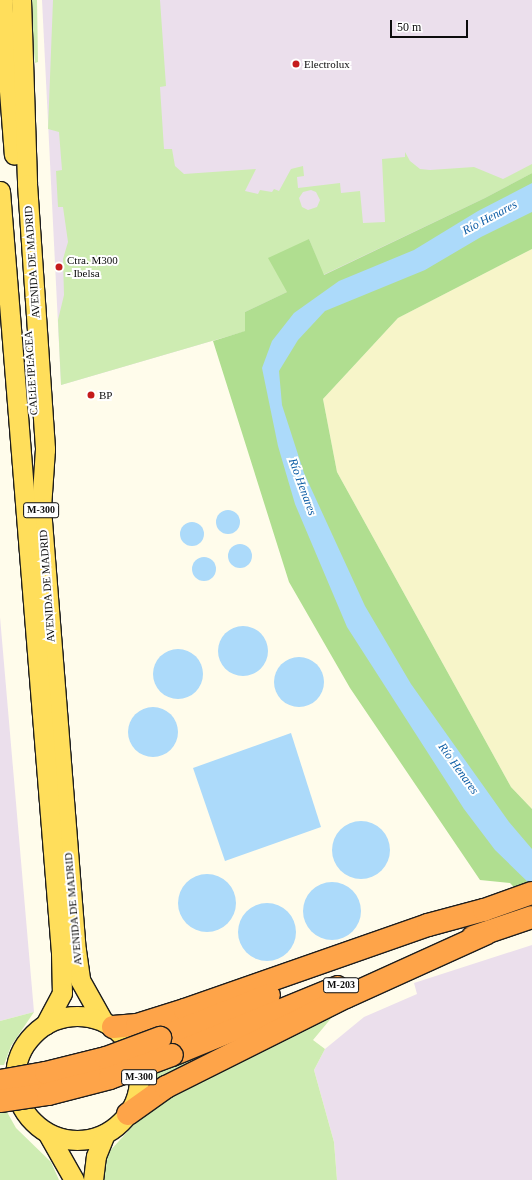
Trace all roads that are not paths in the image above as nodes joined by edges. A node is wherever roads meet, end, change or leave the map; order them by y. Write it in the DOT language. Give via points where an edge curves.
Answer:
graph roads {
  1 [pos="2,0"];
  2 [pos="22,8"];
  3 [pos="37,142"];
  4 [pos="0,191"];
  5 [pos="41,508"];
  6 [pos="532,893"];
  7 [pos="491,908"];
  8 [pos="522,921"];
  9 [pos="487,933"];
  10 [pos="108,1024"];
  11 [pos="45,1025"];
  12 [pos="166,1047"];
  13 [pos="0,1081"];
  14 [pos="0,1101"];
  15 [pos="128,1114"];
  16 [pos="48,1134"];
  17 [pos="105,1134"];
  18 [pos="74,1180"];
  19 [pos="93,1180"];
  1 -- 5 [label="main road, CALLE IPLACEA"];
  2 -- 3 [label="main road"];
  2 -- 5 [label="main road, AVENIDA DE MADRID / M-300" via="27,184 44,449"];
  4 -- 11 [label="main road, AVENIDA DE MADRID / M-300" via="61,953 62,993"];
  5 -- 10 [label="main road, AVENIDA DE MADRID / M-300" via="76,950 80,980"];
  6 -- 7 [label="highway, M-203"];
  7 -- 10 [label="highway, M-203" via="428,925 137,1025"];
  7 -- 12 [label="highway, M-203"];
  8 -- 9 [label="highway, M-203"];
  9 -- 12 [label="highway, M-203" via="432,950"];
  9 -- 15 [label="highway" via="346,997 166,1087"];
  10 -- 11 [label="main road, M-300" via="78,1016"];
  10 -- 15 [label="main road, M-300" via="133,1051 139,1075 137,1094"];
  11 -- 16 [label="main road, M-300" via="29,1038 19,1055 15,1085 20,1104 28,1116"];
  12 -- 13 [label="highway, M-203, bridge"];
  12 -- 14 [label="highway, M-203, bridge" via="95,1082 48,1094"];
  15 -- 17 [label="main road, M-300"];
  16 -- 17 [label="main road, M-300" via="71,1141 86,1140"];
  16 -- 18 [label="main road, M-300"];
  17 -- 19 [label="main road, M-300" via="96,1156"];
}
